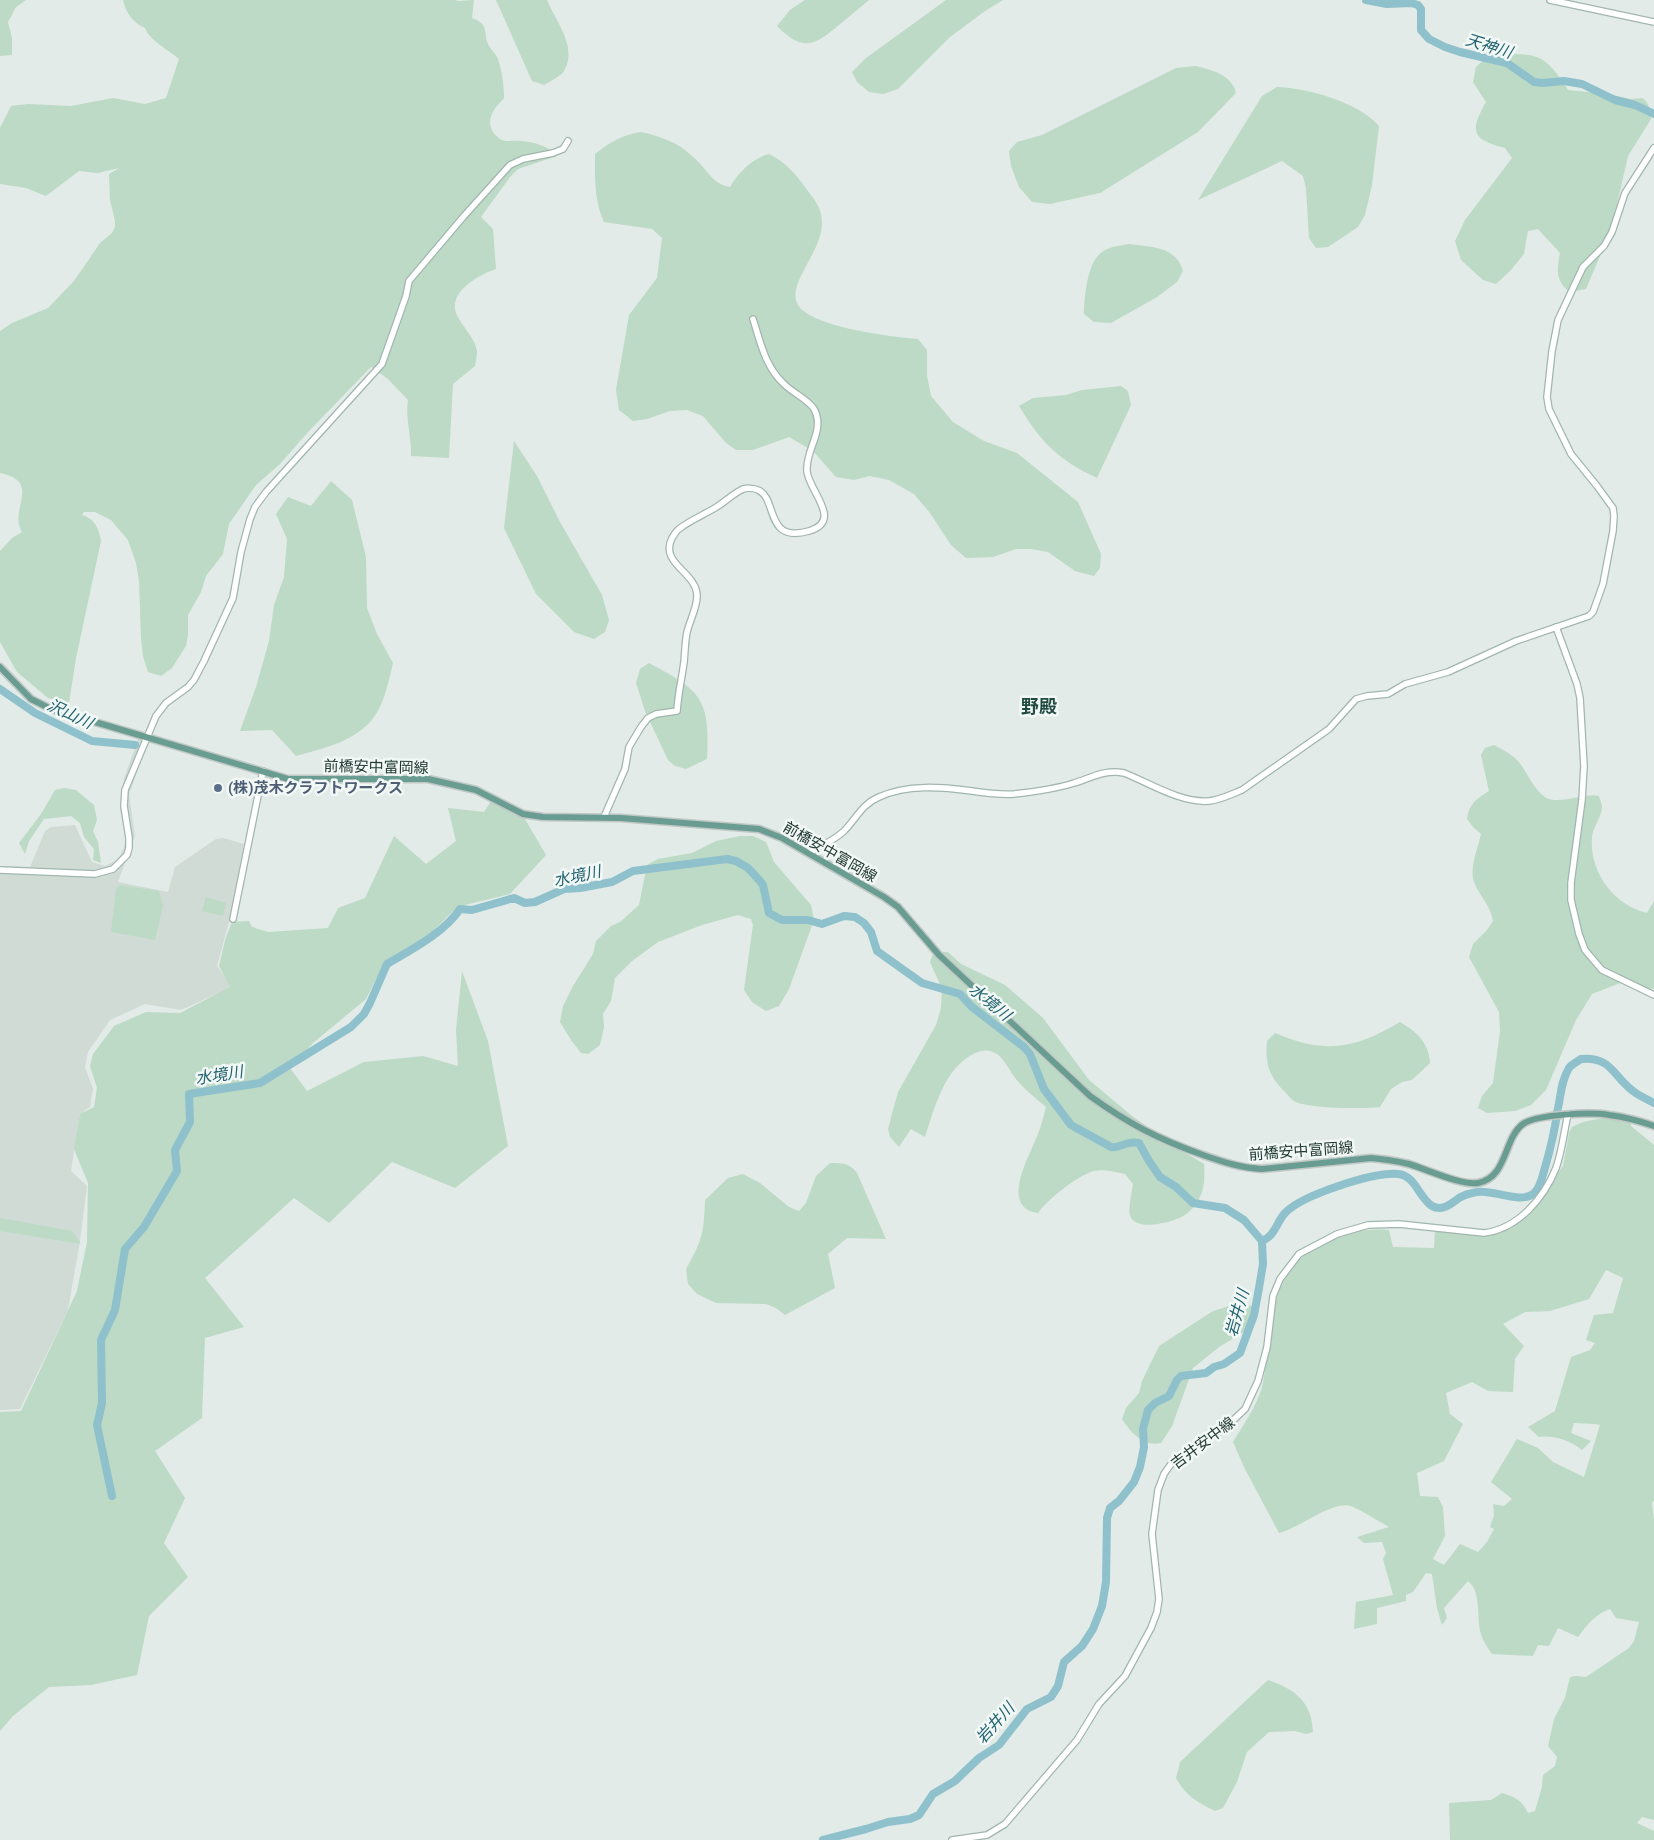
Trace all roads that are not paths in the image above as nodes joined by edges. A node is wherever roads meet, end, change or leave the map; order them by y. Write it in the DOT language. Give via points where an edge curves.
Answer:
graph roads {
  1 [pos="1550,0"];
  2 [pos="1654,22"];
  3 [pos="568,142"];
  4 [pos="1654,148"];
  5 [pos="753,319"];
  6 [pos="1556,627"];
  7 [pos="0,667"];
  8 [pos="148,736"];
  9 [pos="264,771"];
  10 [pos="604,817"];
  11 [pos="809,853"];
  12 [pos="0,870"];
  13 [pos="233,919"];
  14 [pos="1654,995"];
  15 [pos="1566,1115"];
  16 [pos="1654,1126"];
  17 [pos="952,1840"];
  1 -- 2 [label="street"];
  3 -- 8 [label="street" via="553,153 510,164 409,281 382,364 255,507 241,552 233,598 204,661 188,687 161,709"];
  4 -- 6 [label="street" via="1626,193 1604,246 1583,267 1555,332 1547,397 1549,410 1571,454 1597,486 1614,516 1603,584 1593,612"];
  5 -- 10 [label="street" via="772,370 784,385 810,403 818,418 807,471 824,508 824,516 822,522 810,531 785,530 774,521 764,493 748,488 678,530 671,539 669,549 673,562 691,578 697,595 685,642 677,711 648,718 629,747 625,769"];
  6 -- 11 [label="street" via="1448,672 1405,684 1388,694 1356,699 1329,729 1242,790 1228,796 1209,801 1194,800 1116,771 1054,788 1015,794 915,788 877,798 860,811 845,831"];
  6 -- 14 [label="street" via="1580,698 1584,766 1571,883 1571,900 1579,934 1585,950 1602,970"];
  7 -- 8 [label="main road, 前橋安中富岡線" via="32,699 52,709"];
  8 -- 9 [label="main road, 前橋安中富岡線"];
  8 -- 12 [label="street" via="125,790 129,848 121,863 95,874"];
  9 -- 10 [label="main road, 前橋安中富岡線" via="296,780 428,779 476,790 523,814"];
  9 -- 13 [label="street"];
  10 -- 11 [label="main road, 前橋安中富岡線" via="759,829"];
  11 -- 15 [label="main road, 前橋安中富岡線" via="898,907 939,956 1090,1096 1149,1134 1211,1158 1245,1169 1388,1159 1463,1182 1478,1183 1493,1176 1522,1125 1530,1120"];
  15 -- 16 [label="main road" via="1608,1115"];
  15 -- 17 [label="street, 吉井安中線" via="1560,1154 1549,1182 1524,1214 1508,1225 1484,1233 1399,1224 1368,1225 1337,1234 1299,1254 1280,1279 1273,1296 1258,1382 1245,1409 1225,1428 1171,1464 1164,1474 1158,1490 1152,1534 1159,1599 1157,1612 1126,1676 1099,1704 1077,1740 1005,1824 987,1835"];
}
